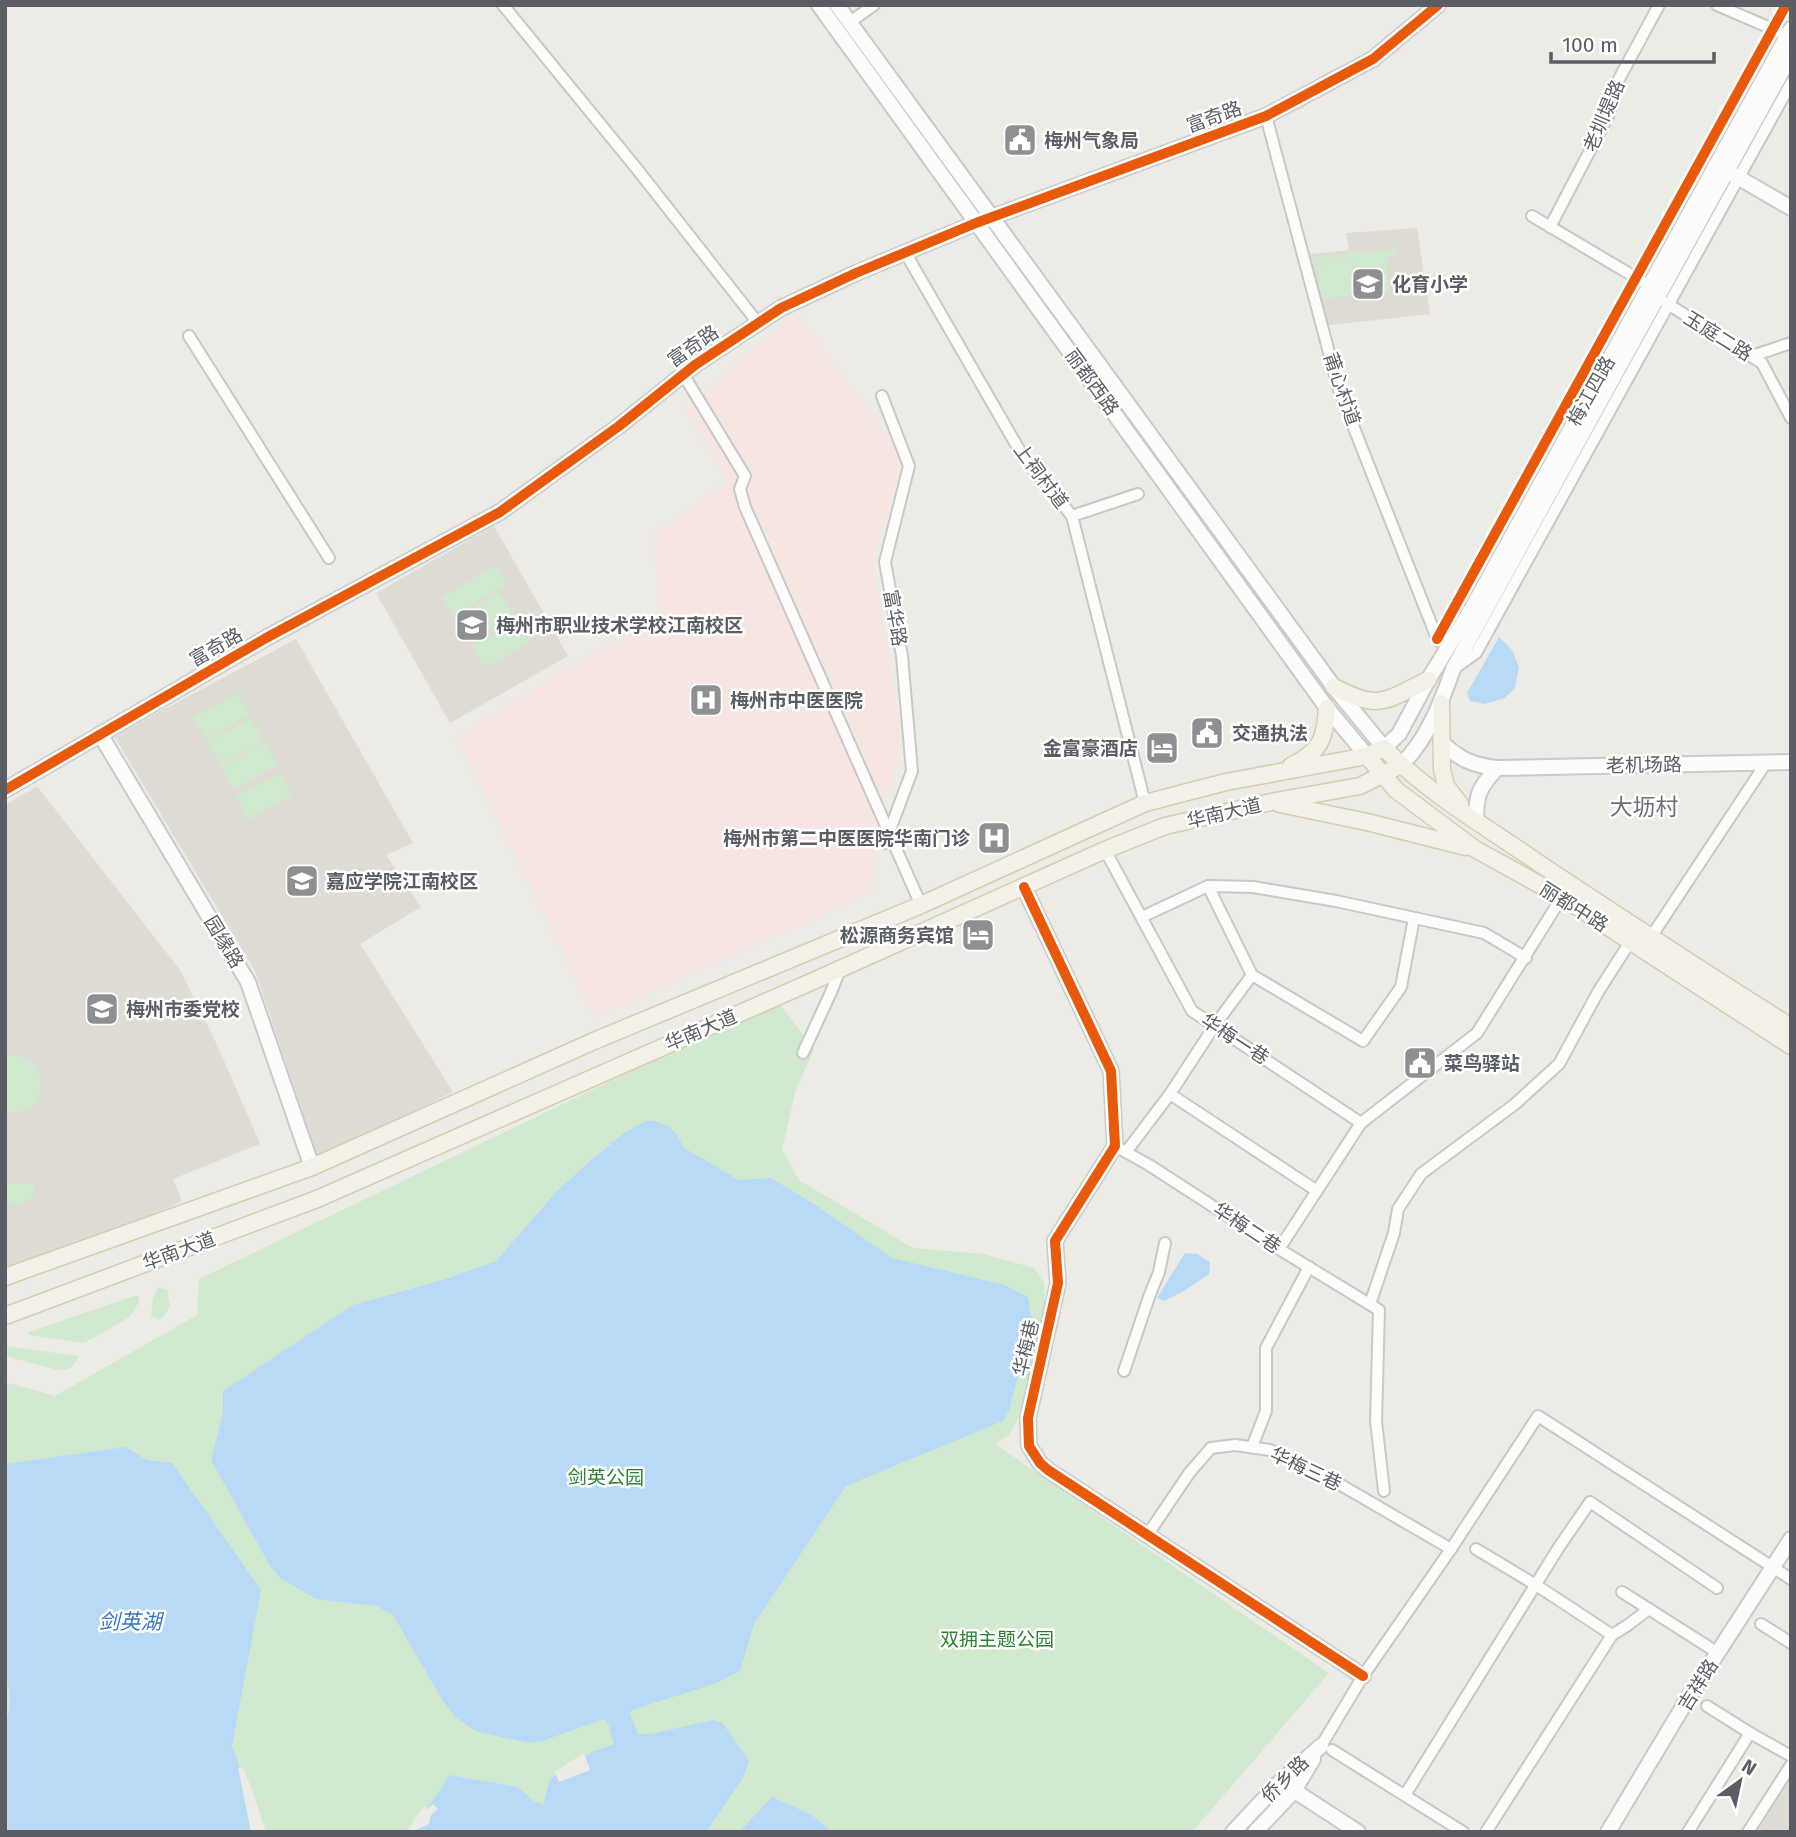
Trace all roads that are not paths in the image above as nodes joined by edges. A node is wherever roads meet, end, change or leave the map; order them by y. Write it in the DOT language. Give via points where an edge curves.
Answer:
graph roads {
  1 [pos="503,5"];
  2 [pos="819,5"];
  3 [pos="838,5"];
  4 [pos="874,5"];
  5 [pos="1438,5"];
  6 [pos="1659,5"];
  7 [pos="1717,5"];
  8 [pos="1786,5"];
  9 [pos="850,22"];
  10 [pos="1791,29"];
  11 [pos="1791,37"];
  12 [pos="1791,55"];
  13 [pos="1791,83"];
  14 [pos="1266,116"];
  15 [pos="1727,171"];
  16 [pos="1791,208"];
  17 [pos="1532,216"];
  18 [pos="992,217"];
  19 [pos="976,222"];
  20 [pos="1550,227"];
  21 [pos="905,252"];
  22 [pos="1659,295"];
  23 [pos="758,323"];
  24 [pos="189,335"];
  25 [pos="1791,343"];
  26 [pos="1752,356"];
  27 [pos="683,374"];
  28 [pos="882,396"];
  29 [pos="1791,418"];
  30 [pos="1138,494"];
  31 [pos="1072,516"];
  32 [pos="330,558"];
  33 [pos="1437,639"];
  34 [pos="1443,653"];
  35 [pos="1453,670"];
  36 [pos="1427,680"];
  37 [pos="1334,687"];
  38 [pos="1441,703"];
  39 [pos="1327,708"];
  40 [pos="100,734"];
  41 [pos="1442,743"];
  42 [pos="1384,748"];
  43 [pos="1367,756"];
  44 [pos="1791,762"];
  45 [pos="1766,763"];
  46 [pos="1401,765"];
  47 [pos="1497,768"];
  48 [pos="1278,772"];
  49 [pos="1383,775"];
  50 [pos="5,790"];
  51 [pos="1271,802"];
  52 [pos="1145,803"];
  53 [pos="1476,821"];
  54 [pos="885,843"];
  55 [pos="1475,849"];
  56 [pos="1105,850"];
  57 [pos="1208,886"];
  58 [pos="1024,887"];
  59 [pos="1562,897"];
  60 [pos="922,905"];
  61 [pos="1144,916"];
  62 [pos="1414,918"];
  63 [pos="854,933"];
  64 [pos="1651,937"];
  65 [pos="1630,942"];
  66 [pos="867,957"];
  67 [pos="1525,957"];
  68 [pos="840,969"];
  69 [pos="1252,975"];
  70 [pos="1215,1025"];
  71 [pos="1791,1027"];
  72 [pos="1791,1046"];
  73 [pos="803,1053"];
  74 [pos="1170,1094"];
  75 [pos="1361,1123"];
  76 [pos="1121,1149"];
  77 [pos="312,1167"];
  78 [pos="1317,1191"];
  79 [pos="1165,1243"];
  80 [pos="1279,1249"];
  81 [pos="1309,1267"];
  82 [pos="5,1277"];
  83 [pos="1374,1307"];
  84 [pos="5,1316"];
  85 [pos="1124,1371"];
  86 [pos="1252,1447"];
  87 [pos="1384,1491"];
  88 [pos="1148,1534"];
  89 [pos="1791,1539"];
  90 [pos="1451,1549"];
  91 [pos="1476,1549"];
  92 [pos="1772,1567"];
  93 [pos="1791,1579"];
  94 [pos="1536,1585"];
  95 [pos="1717,1588"];
  96 [pos="1622,1592"];
  97 [pos="1649,1609"];
  98 [pos="1761,1624"];
  99 [pos="1612,1635"];
  100 [pos="1791,1643"];
  101 [pos="1718,1653"];
  102 [pos="1363,1676"];
  103 [pos="1707,1706"];
  104 [pos="1751,1733"];
  105 [pos="1326,1748"];
  106 [pos="1791,1756"];
  107 [pos="1791,1765"];
  108 [pos="1280,1782"];
  109 [pos="1294,1791"];
  110 [pos="1405,1795"];
  111 [pos="1691,1830"];
  112 [pos="1233,1832"];
  113 [pos="1255,1832"];
  114 [pos="1358,1832"];
  115 [pos="1463,1832"];
  116 [pos="1486,1832"];
  117 [pos="1608,1832"];
  118 [pos="1748,1832"];
  1 -- 23 [label="street"];
  2 -- 19 [label="street, 丽都西路"];
  3 -- 9 [label="street, 丽都西路"];
  4 -- 9 [label="street"];
  5 -- 14 [label="street, 富奇路" via="1373,59"];
  6 -- 20 [label="street, 老圳堤路"];
  7 -- 11 [label="street"];
  8 -- 33 [label="street"];
  9 -- 18 [label="street, 丽都西路"];
  10 -- 34 [label="street, 梅江四路" via="1471,610"];
  12 -- 15 [label="street, 梅江四路"];
  13 -- 35 [label="street" via="1476,653"];
  14 -- 18 [label="street, 富奇路"];
  14 -- 33 [label="street, 莆心村道" via="1339,390"];
  15 -- 16 [label="street"];
  15 -- 22 [label="street, 梅江四路"];
  17 -- 20 [label="street, 玉庭二路"];
  18 -- 19 [label="street, 富奇路"];
  18 -- 37 [label="street, 丽都西路"];
  19 -- 21 [label="street, 富奇路"];
  19 -- 39 [label="street, 丽都西路"];
  20 -- 22 [label="street, 玉庭二路"];
  21 -- 23 [label="street, 富奇路" via="781,308"];
  21 -- 31 [label="street, 上祠村道" via="1021,453"];
  22 -- 26 [label="street, 玉庭二路"];
  22 -- 35 [label="street, 梅江四路"];
  23 -- 27 [label="street, 富奇路"];
  24 -- 32 [label="street"];
  25 -- 26 [label="street"];
  26 -- 29 [label="street, 玉庭二路" via="1762,363"];
  27 -- 40 [label="street, 富奇路" via="500,512"];
  27 -- 60 [label="street" via="745,476 740,489 745,507"];
  28 -- 54 [label="street, 富华路" via="909,466 885,562 902,656 912,771"];
  30 -- 31 [label="street"];
  31 -- 52 [label="street, 上祠村道"];
  33 -- 34 [label="street, 莆心村道"];
  34 -- 36 [label="street, 梅江四路"];
  35 -- 38 [label="street, 梅江四路"];
  36 -- 37 [label="main road" via="1383,701 1356,699"];
  36 -- 42 [label="street, 梅江四路" via="1399,734"];
  37 -- 42 [label="street, 丽都西路"];
  38 -- 41 [label="main road"];
  38 -- 46 [label="street, 梅江四路" via="1414,753"];
  39 -- 43 [label="street, 丽都西路"];
  39 -- 48 [label="main road" via="1324,739 1301,761"];
  40 -- 50 [label="street, 富奇路"];
  40 -- 77 [label="street, 园缘路" via="248,982"];
  41 -- 47 [label="street, 老机场路" via="1467,762"];
  41 -- 53 [label="main road" via="1446,786"];
  42 -- 43 [label="main road, 华南大道"];
  42 -- 46 [label="main road, 丽都中路"];
  43 -- 48 [label="main road, 华南大道"];
  43 -- 49 [label="main road, 丽都中路"];
  44 -- 45 [label="street, 老机场路"];
  45 -- 47 [label="street, 老机场路"];
  45 -- 64 [label="street"];
  46 -- 49 [label="main road, 华南大道"];
  46 -- 53 [label="main road, 丽都中路"];
  47 -- 53 [label="street" via="1477,797"];
  48 -- 52 [label="main road, 华南大道"];
  49 -- 51 [label="main road, 华南大道" via="1360,786"];
  49 -- 55 [label="main road, 丽都中路" via="1396,790"];
  51 -- 55 [label="main road"];
  51 -- 56 [label="main road, 华南大道" via="1165,827"];
  52 -- 60 [label="main road, 华南大道"];
  53 -- 64 [label="main road, 丽都中路"];
  55 -- 59 [label="main road, 丽都中路"];
  56 -- 58 [label="main road, 华南大道"];
  56 -- 70 [label="street, 华梅一巷" via="1192,1011"];
  57 -- 61 [label="street"];
  57 -- 62 [label="street" via="1253,887"];
  57 -- 69 [label="street"];
  58 -- 66 [label="main road, 华南大道"];
  58 -- 76 [label="street" via="1111,1071"];
  59 -- 65 [label="main road, 丽都中路"];
  59 -- 67 [label="street"];
  60 -- 63 [label="main road, 华南大道"];
  62 -- 67 [label="street" via="1484,933"];
  62 -- 69 [label="street" via="1401,987 1363,1041"];
  63 -- 66 [label="main road"];
  63 -- 77 [label="main road, 华南大道" via="594,1041"];
  64 -- 71 [label="main road, 丽都中路"];
  65 -- 72 [label="main road, 丽都中路"];
  65 -- 83 [label="street" via="1559,1064 1515,1104 1421,1174 1398,1209"];
  66 -- 68 [label="main road, 华南大道"];
  67 -- 75 [label="street" via="1478,1033"];
  68 -- 73 [label="street"];
  68 -- 84 [label="main road, 华南大道" via="317,1199"];
  69 -- 70 [label="street"];
  70 -- 74 [label="street"];
  70 -- 75 [label="street, 华梅一巷"];
  74 -- 76 [label="street"];
  74 -- 78 [label="street"];
  75 -- 78 [label="street"];
  76 -- 80 [label="street, 华梅二巷"];
  76 -- 88 [label="street, 华梅巷" via="1055,1241 1058,1283 1028,1418 1029,1446 1048,1470"];
  77 -- 82 [label="main road, 华南大道"];
  78 -- 80 [label="street"];
  79 -- 85 [label="street"];
  80 -- 81 [label="street, 华梅二巷"];
  81 -- 83 [label="street, 华梅二巷"];
  81 -- 86 [label="street" via="1266,1348 1266,1411"];
  83 -- 87 [label="street" via="1376,1421"];
  86 -- 88 [label="street, 华梅三巷" via="1211,1448"];
  86 -- 90 [label="street, 华梅三巷" via="1270,1450 1322,1474"];
  88 -- 102 [label="street, 华梅巷"];
  89 -- 92 [label="street, 吉祥路"];
  90 -- 92 [label="street" via="1538,1416"];
  90 -- 102 [label="street"];
  91 -- 94 [label="street"];
  92 -- 93 [label="street"];
  92 -- 101 [label="street, 吉祥路"];
  94 -- 95 [label="street" via="1590,1502"];
  94 -- 99 [label="street"];
  94 -- 110 [label="street"];
  96 -- 97 [label="street"];
  97 -- 99 [label="street"];
  97 -- 101 [label="street"];
  98 -- 100 [label="street"];
  99 -- 116 [label="street"];
  101 -- 117 [label="street, 吉祥路"];
  102 -- 105 [label="street"];
  103 -- 104 [label="street"];
  104 -- 106 [label="street"];
  104 -- 111 [label="street"];
  105 -- 108 [label="street, 侨乡路"];
  105 -- 109 [label="street, 侨乡路"];
  105 -- 110 [label="street"];
  107 -- 118 [label="street"];
  108 -- 109 [label="street"];
  108 -- 112 [label="street, 侨乡路"];
  109 -- 113 [label="street, 侨乡路"];
  109 -- 114 [label="street"];
  110 -- 115 [label="street"];
}
